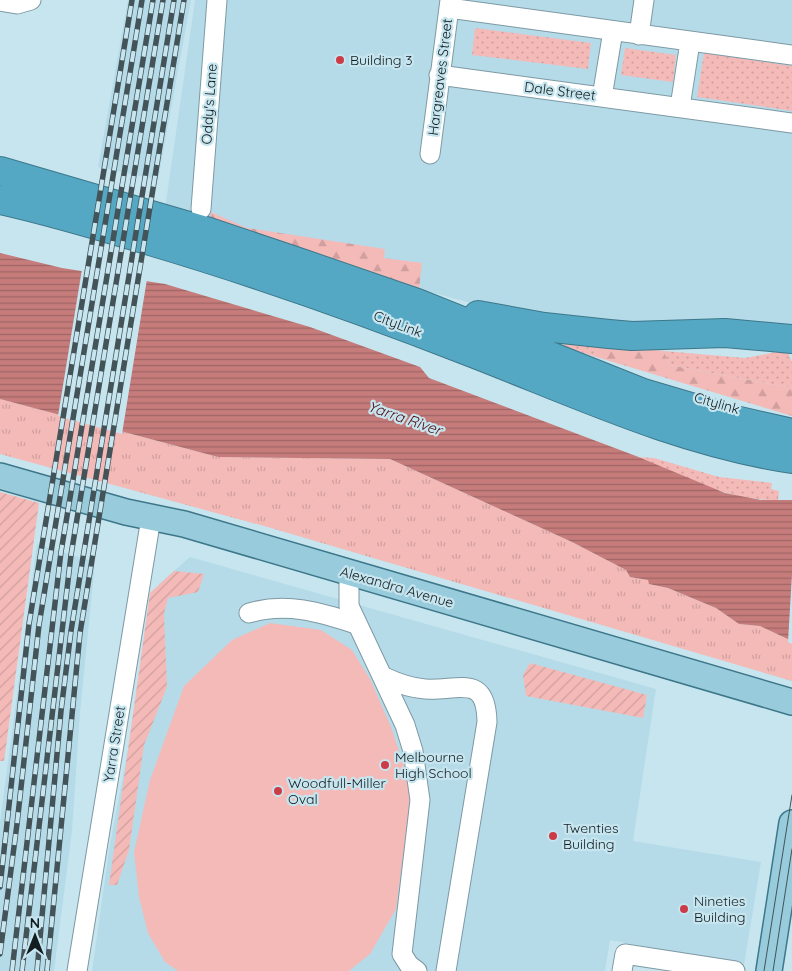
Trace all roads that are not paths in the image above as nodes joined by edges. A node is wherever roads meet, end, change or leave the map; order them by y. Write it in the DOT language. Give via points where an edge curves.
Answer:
graph roads {
  1 [pos="31,0"];
  2 [pos="217,0"];
  3 [pos="644,0"];
  4 [pos="0,1"];
  5 [pos="450,4"];
  6 [pos="505,8"];
  7 [pos="612,31"];
  8 [pos="639,35"];
  9 [pos="690,42"];
  10 [pos="792,54"];
  11 [pos="439,75"];
  12 [pos="602,97"];
  13 [pos="680,107"];
  14 [pos="792,123"];
  15 [pos="430,154"];
  16 [pos="0,171"];
  17 [pos="0,200"];
  18 [pos="201,209"];
  19 [pos="418,303"];
  20 [pos="792,339"];
  21 [pos="643,393"];
  22 [pos="792,422"];
  23 [pos="792,433"];
  24 [pos="792,459"];
  25 [pos="0,476"];
  26 [pos="151,518"];
  27 [pos="349,574"];
  28 [pos="249,613"];
  29 [pos="356,624"];
  30 [pos="384,677"];
  31 [pos="792,702"];
  32 [pos="792,823"];
  33 [pos="76,971"];
  34 [pos="417,971"];
  35 [pos="446,971"];
  36 [pos="622,971"];
  37 [pos="735,971"];
  38 [pos="768,971"];
  1 -- 4 [label="street" via="17,4"];
  2 -- 18 [label="street, Oddy's Lane"];
  3 -- 8 [label="street"];
  5 -- 6 [label="street"];
  5 -- 11 [label="street, Hargreaves Street"];
  6 -- 7 [label="street"];
  7 -- 8 [label="street"];
  7 -- 12 [label="street"];
  8 -- 9 [label="street"];
  9 -- 10 [label="street"];
  9 -- 13 [label="street"];
  11 -- 12 [label="street, Dale Street"];
  11 -- 15 [label="street, Hargreaves Street"];
  12 -- 13 [label="street, Dale Street"];
  13 -- 14 [label="street, Dale Street"];
  16 -- 19 [label="highway" via="219,235"];
  17 -- 24 [label="highway, CityLink" via="127,234 285,284 372,314 672,430"];
  19 -- 20 [label="highway" via="583,332 632,336 725,333"];
  19 -- 21 [label="highway"];
  21 -- 22 [label="street, Citylink" via="666,388"];
  21 -- 23 [label="highway" via="754,426"];
  25 -- 26 [label="main road, Alexandra Avenue"];
  26 -- 27 [label="main road, Alexandra Avenue" via="184,524"];
  26 -- 33 [label="street, Yarra Street"];
  27 -- 29 [label="street" via="349,606"];
  27 -- 31 [label="main road, Alexandra Avenue"];
  28 -- 29 [label="street" via="268,607 293,609 320,612"];
  29 -- 30 [label="street"];
  30 -- 34 [label="street" via="405,725 418,778 420,800 402,954"];
  30 -- 35 [label="street" via="423,689 469,687 479,691 484,698 487,722"];
  32 -- 38 [label="main road"];
  36 -- 37 [label="street" via="625,954"];
}
